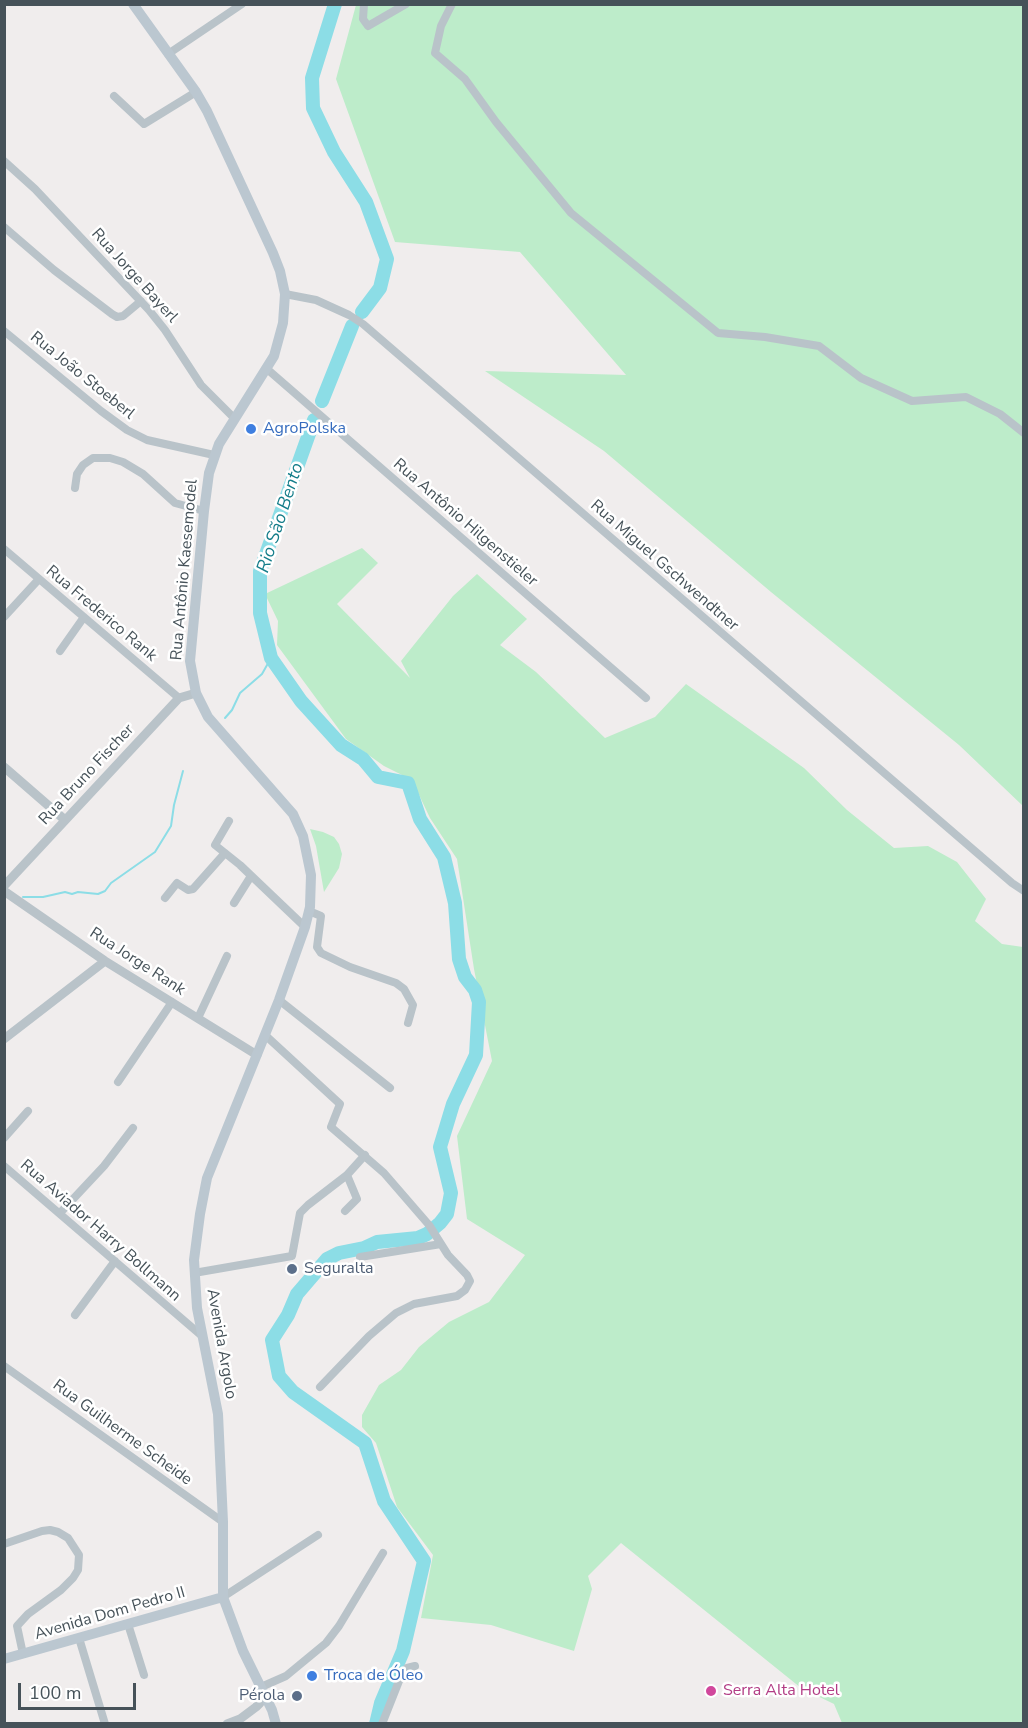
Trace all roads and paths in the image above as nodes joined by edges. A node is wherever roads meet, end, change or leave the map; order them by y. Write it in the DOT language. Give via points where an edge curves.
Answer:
graph roads {
  1 [pos="133,4"];
  2 [pos="242,4"];
  3 [pos="364,4"];
  4 [pos="406,4"];
  5 [pos="452,4"];
  6 [pos="168,54"];
  7 [pos="196,92"];
  8 [pos="114,96"];
  9 [pos="4,160"];
  10 [pos="4,228"];
  11 [pos="285,294"];
  12 [pos="141,301"];
  13 [pos="4,331"];
  14 [pos="267,369"];
  15 [pos="234,418"];
  16 [pos="1023,433"];
  17 [pos="214,455"];
  18 [pos="75,488"];
  19 [pos="204,511"];
  20 [pos="4,549"];
  21 [pos="39,579"];
  22 [pos="4,617"];
  23 [pos="84,617"];
  24 [pos="60,651"];
  25 [pos="196,693"];
  26 [pos="179,698"];
  27 [pos="646,698"];
  28 [pos="4,767"];
  29 [pos="65,820"];
  30 [pos="229,821"];
  31 [pos="225,853"];
  32 [pos="251,876"];
  33 [pos="4,886"];
  34 [pos="4,891"];
  35 [pos="1023,891"];
  36 [pos="165,898"];
  37 [pos="234,903"];
  38 [pos="310,909"];
  39 [pos="305,927"];
  40 [pos="227,956"];
  41 [pos="105,961"];
  42 [pos="279,1000"];
  43 [pos="172,1002"];
  44 [pos="198,1018"];
  45 [pos="408,1023"];
  46 [pos="265,1035"];
  47 [pos="4,1039"];
  48 [pos="257,1055"];
  49 [pos="118,1082"];
  50 [pos="390,1088"];
  51 [pos="28,1111"];
  52 [pos="133,1128"];
  53 [pos="4,1138"];
  54 [pos="365,1155"];
  55 [pos="4,1166"];
  56 [pos="347,1175"];
  57 [pos="345,1211"];
  58 [pos="60,1213"];
  59 [pos="441,1244"];
  60 [pos="360,1257"];
  61 [pos="115,1261"];
  62 [pos="194,1273"];
  63 [pos="197,1308"];
  64 [pos="75,1315"];
  65 [pos="179,1316"];
  66 [pos="202,1336"];
  67 [pos="4,1366"];
  68 [pos="320,1387"];
  69 [pos="223,1522"];
  70 [pos="318,1535"];
  71 [pos="4,1544"];
  72 [pos="383,1553"];
  73 [pos="223,1597"];
  74 [pos="128,1624"];
  75 [pos="79,1638"];
  76 [pos="23,1654"];
  77 [pos="4,1659"];
  78 [pos="415,1666"];
  79 [pos="144,1676"];
  80 [pos="263,1691"];
  81 [pos="105,1724"];
  82 [pos="226,1724"];
  83 [pos="276,1724"];
  84 [pos="382,1724"];
  1 -- 6 [label="main road, Rua Antônio Kaesemodel"];
  2 -- 6 [label="street"];
  3 -- 4 [label="street" via="363,19 368,26"];
  5 -- 16 [label="street" via="441,26 435,53 465,79 572,213 718,333 819,346 861,378 912,401 966,397 1000,414"];
  6 -- 7 [label="main road, Rua Antônio Kaesemodel"];
  7 -- 8 [label="street" via="144,124"];
  7 -- 11 [label="main road, Rua Antônio Kaesemodel" via="273,253"];
  9 -- 12 [label="street, Rua Jorge Bayerl"];
  10 -- 12 [label="street" via="117,317"];
  11 -- 14 [label="main road, Rua Antônio Kaesemodel" via="281,336"];
  11 -- 35 [label="street, Rua Miguel Gschwendtner" via="316,300 363,324"];
  12 -- 15 [label="street, Rua Jorge Bayerl" via="206,391"];
  13 -- 17 [label="street, Rua João Stoeberl" via="127,430 147,440"];
  14 -- 15 [label="main road, Rua Antônio Kaesemodel"];
  14 -- 27 [label="street, Rua Antônio Hilgenstieler"];
  15 -- 17 [label="main road, Rua Antônio Kaesemodel"];
  17 -- 19 [label="main road, Rua Antônio Kaesemodel"];
  18 -- 19 [label="street" via="83,465 93,458 110,458 143,474 175,503"];
  19 -- 25 [label="main road, Rua Antônio Kaesemodel" via="190,661"];
  20 -- 21 [label="street, Rua Frederico Rank"];
  21 -- 22 [label="street"];
  21 -- 23 [label="street, Rua Frederico Rank"];
  23 -- 24 [label="street"];
  23 -- 26 [label="street, Rua Frederico Rank"];
  25 -- 26 [label="street"];
  25 -- 38 [label="main road, Rua Antônio Kaesemodel" via="213,723 280,796 298,822 311,875"];
  26 -- 29 [label="street, Rua Bruno Fischer"];
  28 -- 29 [label="street"];
  29 -- 33 [label="street, Rua Bruno Fischer"];
  30 -- 31 [label="street" via="215,845"];
  31 -- 32 [label="street"];
  31 -- 36 [label="street" via="194,889 177,883"];
  32 -- 37 [label="street"];
  32 -- 39 [label="street"];
  34 -- 41 [label="street, Rua Jorge Rank"];
  38 -- 39 [label="main road, Avenida Argolo"];
  38 -- 45 [label="street" via="321,916 317,940 321,953 404,989 413,1005"];
  39 -- 42 [label="main road, Avenida Argolo"];
  40 -- 44 [label="street"];
  41 -- 43 [label="street, Rua Jorge Rank"];
  41 -- 47 [label="street"];
  42 -- 46 [label="main road, Avenida Argolo"];
  42 -- 50 [label="street"];
  43 -- 44 [label="street, Rua Jorge Rank"];
  43 -- 49 [label="street"];
  44 -- 48 [label="street, Rua Jorge Rank"];
  46 -- 48 [label="main road, Avenida Argolo"];
  46 -- 54 [label="street" via="340,1104 331,1127"];
  48 -- 62 [label="main road, Avenida Argolo" via="207,1178"];
  51 -- 53 [label="street"];
  52 -- 58 [label="street"];
  54 -- 56 [label="street"];
  54 -- 59 [label="street" via="436,1233"];
  55 -- 58 [label="street, Rua Aviador Harry Bollmann"];
  56 -- 57 [label="street" via="357,1199"];
  56 -- 62 [label="street" via="300,1214 292,1256"];
  58 -- 61 [label="street, Rua Aviador Harry Bollmann"];
  59 -- 60 [label="street"];
  59 -- 68 [label="street" via="469,1278 465,1290 457,1296 414,1304 396,1313"];
  61 -- 64 [label="street"];
  61 -- 65 [label="street, Rua Aviador Harry Bollmann"];
  62 -- 63 [label="main road, Avenida Argolo"];
  63 -- 65 [label="street, Rua Aviador Harry Bollmann"];
  63 -- 66 [label="main road, Avenida Argolo"];
  65 -- 66 [label="street, Rua Aviador Harry Bollmann"];
  66 -- 69 [label="main road, Avenida Argolo" via="218,1414"];
  67 -- 69 [label="street, Rua Guilherme Scheide"];
  69 -- 73 [label="main road, Avenida Argolo"];
  70 -- 73 [label="street"];
  71 -- 76 [label="street" via="51,1530 68,1538 78,1555 74,1578 17,1626"];
  72 -- 80 [label="street" via="326,1643"];
  73 -- 74 [label="main road, Avenida Dom Pedro II"];
  73 -- 80 [label="main road, Avenida Argolo"];
  74 -- 75 [label="main road, Avenida Dom Pedro II"];
  74 -- 79 [label="street"];
  75 -- 76 [label="main road, Avenida Dom Pedro II"];
  75 -- 81 [label="street"];
  76 -- 77 [label="main road, Avenida Dom Pedro II"];
  78 -- 84 [label="street" via="407,1668 401,1676"];
  80 -- 82 [label="street" via="256,1707"];
  80 -- 83 [label="main road, Avenida Argolo"];
}
